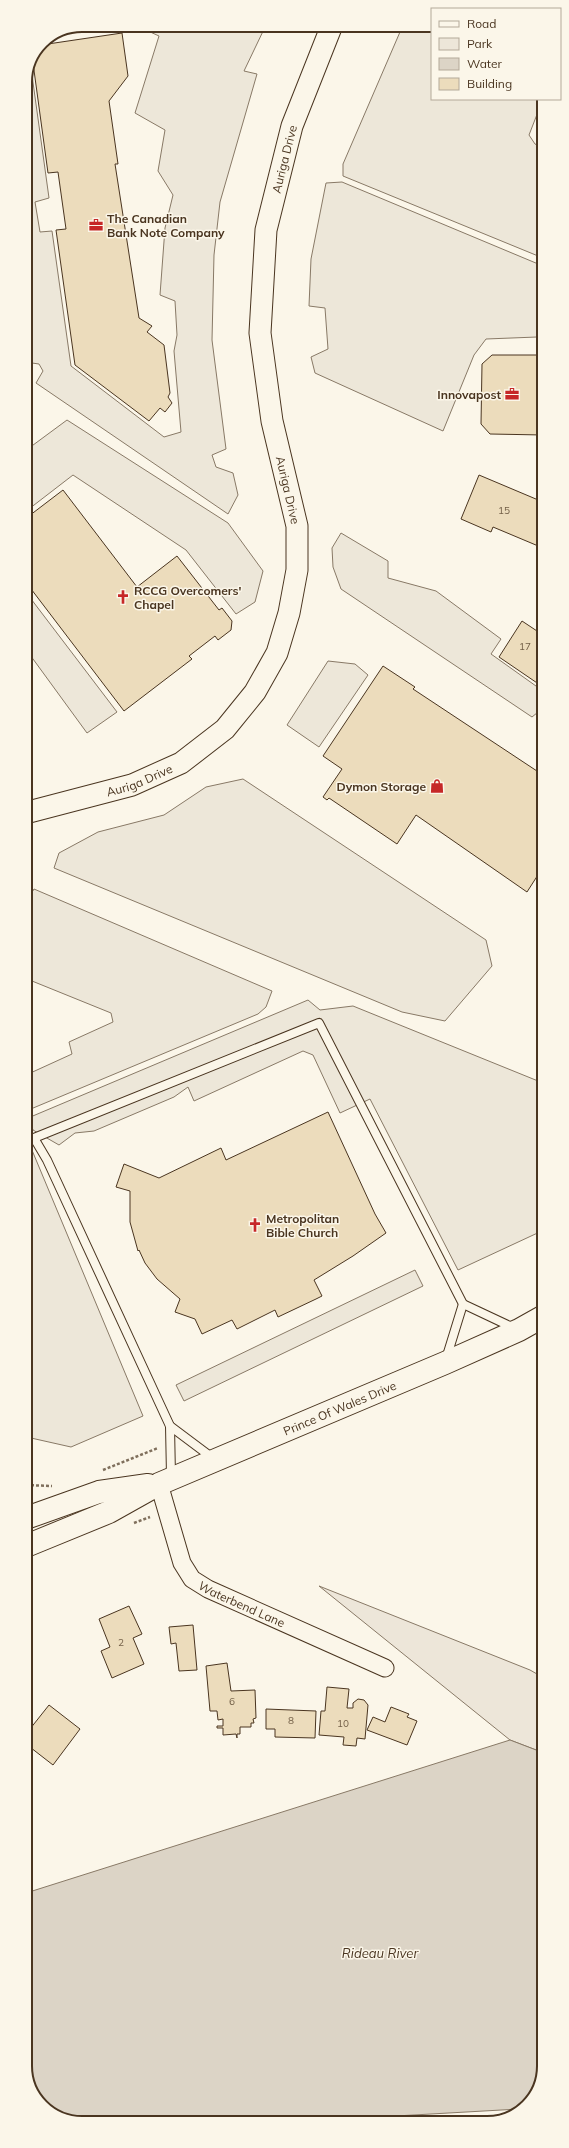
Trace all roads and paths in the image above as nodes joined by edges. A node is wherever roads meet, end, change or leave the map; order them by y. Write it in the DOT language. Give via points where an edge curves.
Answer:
graph roads {
  1 [pos="329,32"];
  2 [pos="32,811"];
  3 [pos="32,1137"];
  4 [pos="32,1141"];
  5 [pos="463,1304"];
  6 [pos="537,1320"];
  7 [pos="537,1325"];
  8 [pos="519,1330"];
  9 [pos="445,1363"];
  10 [pos="170,1426"];
  11 [pos="170,1443"];
  12 [pos="216,1461"];
  13 [pos="96,1473"];
  14 [pos="165,1481"];
  15 [pos="32,1485"];
  16 [pos="53,1487"];
  17 [pos="32,1516"];
  18 [pos="32,1544"];
  19 [pos="385,1668"];
  1 -- 2 [label="street, Auriga Drive" via="292,126 266,230 260,333 272,421 297,526 297,570 289,613 277,653 255,692 225,729 181,763 132,785"];
  3 -- 5 [label="lane" via="319,1023"];
  4 -- 10 [label="lane" via="47,1160"];
  5 -- 8 [label="lane"];
  5 -- 9 [label="lane"];
  6 -- 8 [label="main road, Prince Of Wales Drive"];
  7 -- 8 [label="main road, Prince Of Wales Drive"];
  8 -- 9 [label="main road, Prince Of Wales Drive"];
  9 -- 12 [label="main road, Prince Of Wales Drive"];
  10 -- 11 [label="lane"];
  10 -- 12 [label="lane"];
  11 -- 13 [label="path"];
  11 -- 14 [label="lane"];
  12 -- 14 [label="main road, Prince Of Wales Drive"];
  14 -- 17 [label="main road, Prince Of Wales Drive" via="99,1492"];
  14 -- 18 [label="main road, Prince Of Wales Drive" via="109,1512"];
  14 -- 19 [label="street, Waterbend Lane" via="182,1563 192,1579 208,1589"];
  15 -- 16 [label="path"];
}
